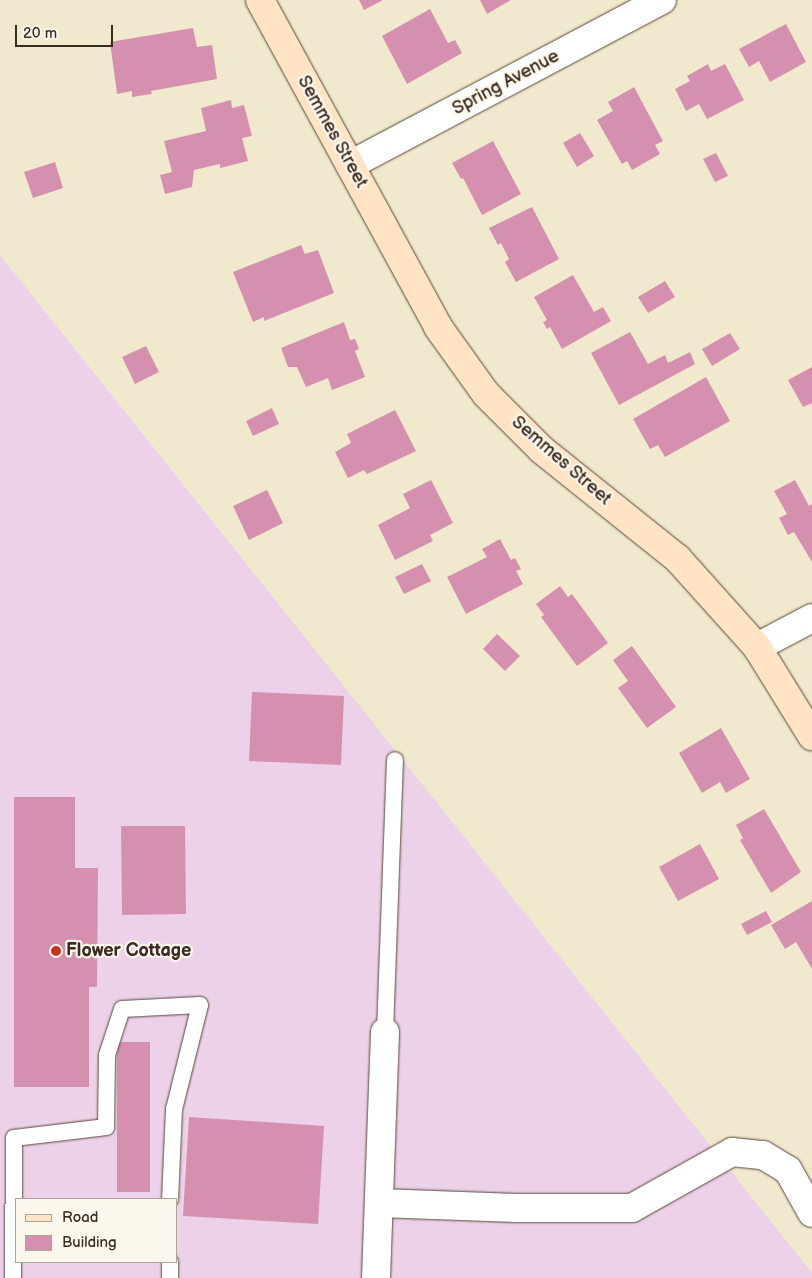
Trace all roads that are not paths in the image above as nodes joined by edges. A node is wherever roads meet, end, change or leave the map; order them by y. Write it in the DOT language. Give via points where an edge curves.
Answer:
graph roads {
  1 [pos="260,0"];
  2 [pos="662,0"];
  3 [pos="350,165"];
  4 [pos="812,618"];
  5 [pos="758,647"];
  6 [pos="812,736"];
  7 [pos="395,760"];
  8 [pos="384,1032"];
  9 [pos="170,1198"];
  10 [pos="379,1203"];
  11 [pos="812,1213"];
  12 [pos="170,1263"];
  13 [pos="14,1278"];
  14 [pos="170,1278"];
  15 [pos="376,1278"];
  1 -- 3 [label="street, Semmes Street"];
  2 -- 3 [label="street, Spring Avenue"];
  3 -- 5 [label="street, Semmes Street" via="438,327 486,394 542,450 678,559"];
  4 -- 5 [label="street"];
  5 -- 6 [label="street, Semmes Street"];
  7 -- 8 [label="lane"];
  8 -- 10 [label="street"];
  9 -- 13 [label="lane" via="174,1109 200,1004 122,1010 107,1054 106,1127 14,1138"];
  10 -- 11 [label="street" via="632,1208 732,1152 763,1155 788,1170"];
  10 -- 15 [label="street"];
  12 -- 14 [label="lane"];
}
